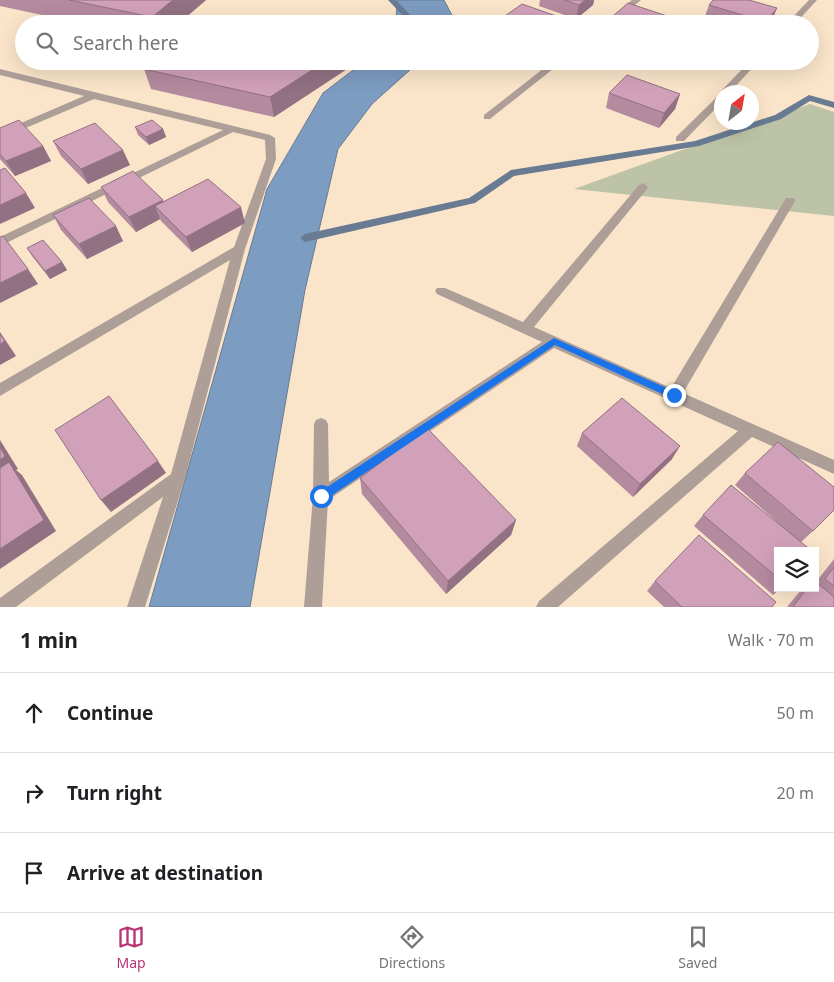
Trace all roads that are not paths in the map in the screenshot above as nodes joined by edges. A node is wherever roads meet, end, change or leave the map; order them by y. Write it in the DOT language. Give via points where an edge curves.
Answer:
graph roads {
  1 [pos="637,0"];
  2 [pos="813,0"];
  3 [pos="618,15"];
  4 [pos="799,15"];
  5 [pos="547,70"];
  6 [pos="746,70"];
  7 [pos="0,72"];
  8 [pos="732,85"];
  9 [pos="93,96"];
  10 [pos="714,104"];
  11 [pos="487,117"];
  12 [pos="230,130"];
  13 [pos="0,136"];
  14 [pos="680,139"];
  15 [pos="643,187"];
  16 [pos="790,201"];
  17 [pos="0,242"];
  18 [pos="240,249"];
  19 [pos="441,291"];
  20 [pos="525,328"];
  21 [pos="554,341"];
  22 [pos="0,390"];
  23 [pos="674,395"];
  24 [pos="321,424"];
  25 [pos="751,430"];
  26 [pos="834,467"];
  27 [pos="177,478"];
  28 [pos="321,496"];
  29 [pos="2,607"];
  30 [pos="136,607"];
  31 [pos="313,607"];
  32 [pos="545,607"];
  1 -- 3 [label="street"];
  2 -- 4 [label="street"];
  5 -- 11 [label="street"];
  6 -- 8 [label="street"];
  7 -- 9 [label="street"];
  9 -- 12 [label="street"];
  9 -- 13 [label="street"];
  10 -- 14 [label="street"];
  12 -- 17 [label="street"];
  12 -- 18 [label="street" via="270,138 270,159"];
  15 -- 20 [label="street"];
  16 -- 23 [label="street"];
  18 -- 22 [label="street"];
  18 -- 27 [label="street"];
  19 -- 20 [label="street"];
  20 -- 21 [label="street"];
  21 -- 23 [label="street"];
  21 -- 28 [label="street"];
  23 -- 25 [label="street"];
  24 -- 28 [label="street"];
  25 -- 26 [label="street"];
  25 -- 32 [label="street"];
  27 -- 29 [label="street"];
  27 -- 30 [label="street"];
  28 -- 31 [label="street"];
}
